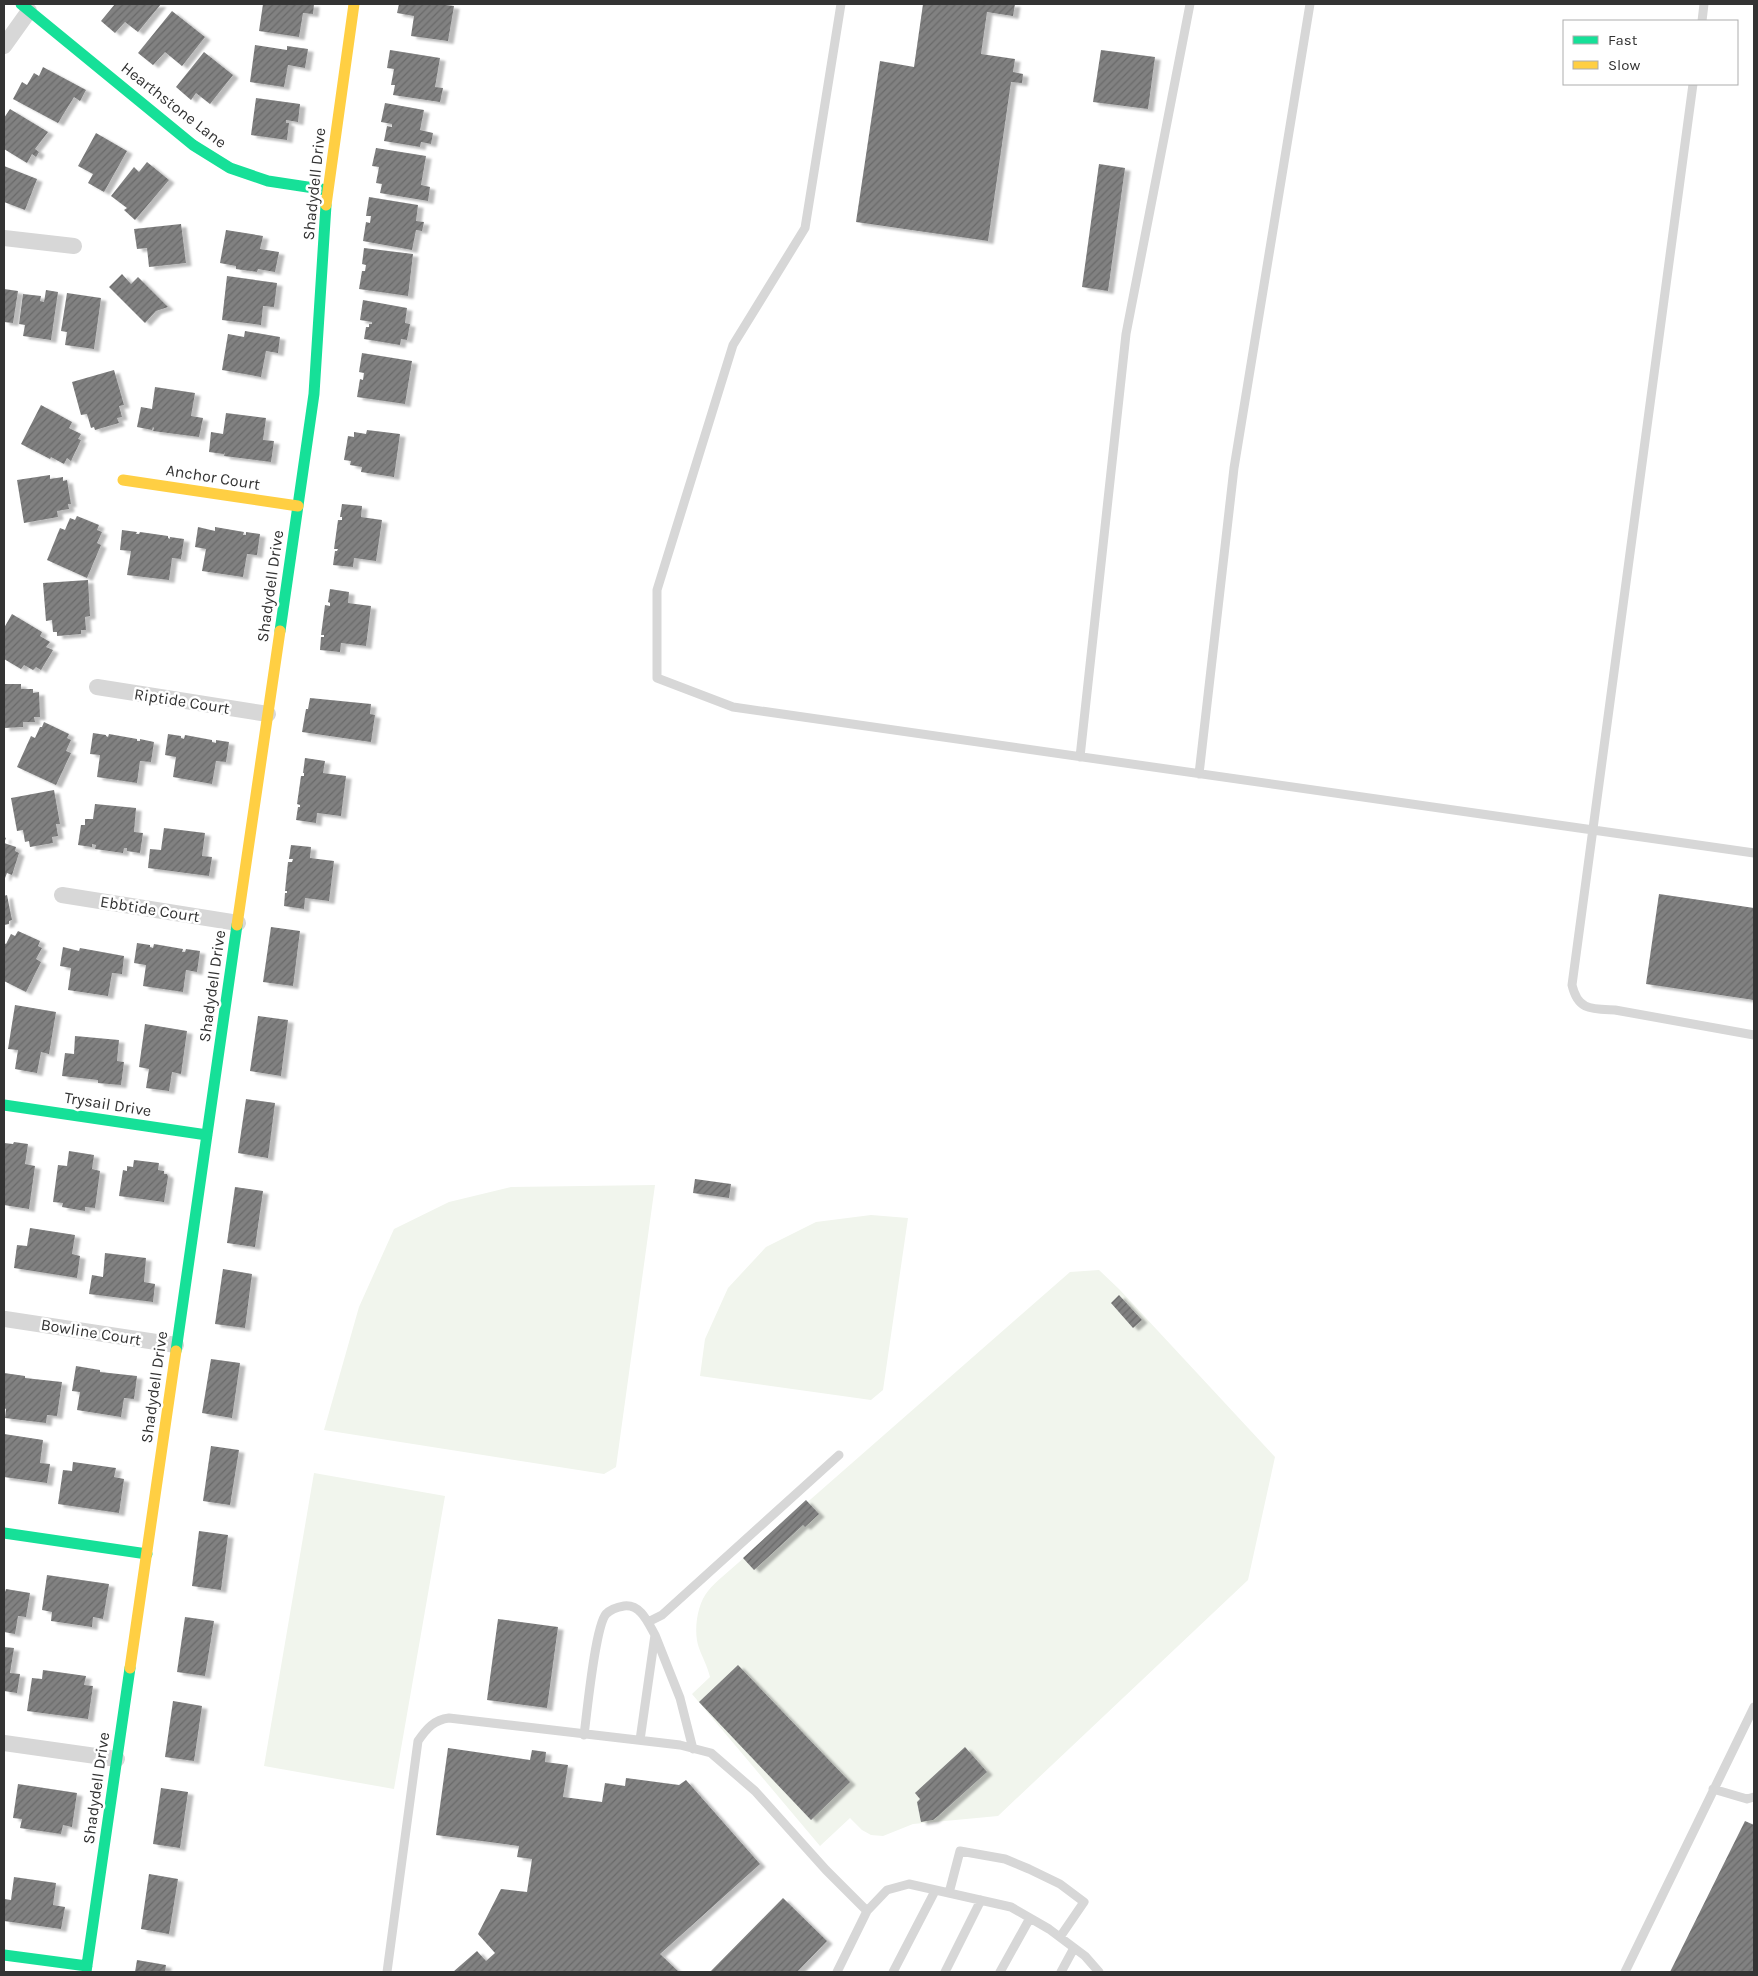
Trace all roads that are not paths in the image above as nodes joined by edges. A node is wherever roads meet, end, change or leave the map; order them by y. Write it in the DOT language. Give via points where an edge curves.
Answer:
graph roads {
  1 [pos="354,4"];
  2 [pos="841,4"];
  3 [pos="1190,4"];
  4 [pos="1310,4"];
  5 [pos="1704,4"];
  6 [pos="25,7"];
  7 [pos="1702,20"];
  8 [pos="4,46"];
  9 [pos="1693,85"];
  10 [pos="327,190"];
  11 [pos="4,238"];
  12 [pos="74,246"];
  13 [pos="124,480"];
  14 [pos="298,506"];
  15 [pos="97,687"];
  16 [pos="268,714"];
  17 [pos="1080,757"];
  18 [pos="1199,774"];
  19 [pos="1594,830"];
  20 [pos="1754,853"];
  21 [pos="62,895"];
  22 [pos="238,923"];
  23 [pos="1754,1035"];
  24 [pos="4,1105"];
  25 [pos="207,1135"];
  26 [pos="4,1319"];
  27 [pos="176,1345"];
  28 [pos="839,1456"];
  29 [pos="4,1533"];
  30 [pos="146,1554"];
  31 [pos="648,1622"];
  32 [pos="655,1635"];
  33 [pos="1754,1707"];
  34 [pos="584,1734"];
  35 [pos="640,1740"];
  36 [pos="4,1743"];
  37 [pos="693,1749"];
  38 [pos="117,1759"];
  39 [pos="1713,1789"];
  40 [pos="1754,1797"];
  41 [pos="935,1891"];
  42 [pos="949,1893"];
  43 [pos="981,1900"];
  44 [pos="867,1911"];
  45 [pos="1030,1918"];
  46 [pos="1060,1937"];
  47 [pos="1074,1948"];
  48 [pos="4,1955"];
  49 [pos="86,1969"];
  50 [pos="387,1972"];
  51 [pos="837,1972"];
  52 [pos="893,1972"];
  53 [pos="945,1972"];
  54 [pos="1000,1972"];
  55 [pos="1061,1972"];
  56 [pos="1099,1972"];
  57 [pos="1625,1972"];
  1 -- 10 [label="street, Shadydell Drive"];
  2 -- 17 [label="lane" via="805,228 733,345 657,590 658,678 733,707"];
  3 -- 17 [label="lane" via="1126,334"];
  4 -- 18 [label="lane" via="1234,468"];
  5 -- 7 [label="lane"];
  6 -- 8 [label="street"];
  6 -- 10 [label="street, Hearthstone Lane" via="193,144 230,168 268,181"];
  9 -- 19 [label="lane"];
  10 -- 14 [label="street, Shadydell Drive" via="314,394"];
  11 -- 12 [label="street"];
  13 -- 14 [label="street, Anchor Court"];
  14 -- 16 [label="street, Shadydell Drive"];
  15 -- 16 [label="street, Riptide Court"];
  16 -- 22 [label="street, Shadydell Drive"];
  17 -- 18 [label="lane"];
  18 -- 19 [label="lane"];
  19 -- 20 [label="lane"];
  19 -- 23 [label="lane" via="1572,985 1574,996 1582,1005 1594,1009"];
  21 -- 22 [label="street, Ebbtide Court"];
  22 -- 25 [label="street, Shadydell Drive"];
  24 -- 25 [label="street, Trysail Drive"];
  25 -- 27 [label="street, Shadydell Drive"];
  26 -- 27 [label="street, Bowline Court"];
  27 -- 30 [label="street, Shadydell Drive"];
  28 -- 31 [label="lane" via="662,1615"];
  29 -- 30 [label="street"];
  30 -- 38 [label="street, Shadydell Drive"];
  31 -- 32 [label="lane"];
  31 -- 34 [label="lane" via="642,1612 628,1606 606,1614 599,1630"];
  32 -- 35 [label="lane"];
  32 -- 37 [label="lane" via="680,1698"];
  33 -- 39 [label="lane"];
  34 -- 35 [label="lane"];
  34 -- 50 [label="lane" via="449,1718 438,1719 426,1729 418,1741"];
  35 -- 37 [label="lane"];
  36 -- 38 [label="street"];
  37 -- 44 [label="lane" via="711,1753 755,1791"];
  38 -- 49 [label="street, Shadydell Drive"];
  39 -- 40 [label="lane" via="1747,1799"];
  39 -- 57 [label="lane"];
  41 -- 42 [label="lane"];
  41 -- 44 [label="lane" via="909,1884 887,1890"];
  41 -- 52 [label="lane"];
  42 -- 43 [label="lane"];
  42 -- 46 [label="lane" via="960,1851 1005,1859 1060,1884 1084,1902"];
  43 -- 45 [label="lane" via="1011,1907"];
  43 -- 53 [label="lane"];
  44 -- 51 [label="lane"];
  45 -- 46 [label="lane"];
  45 -- 54 [label="lane"];
  46 -- 47 [label="lane"];
  47 -- 55 [label="lane"];
  47 -- 56 [label="lane"];
  48 -- 49 [label="street"];
}
